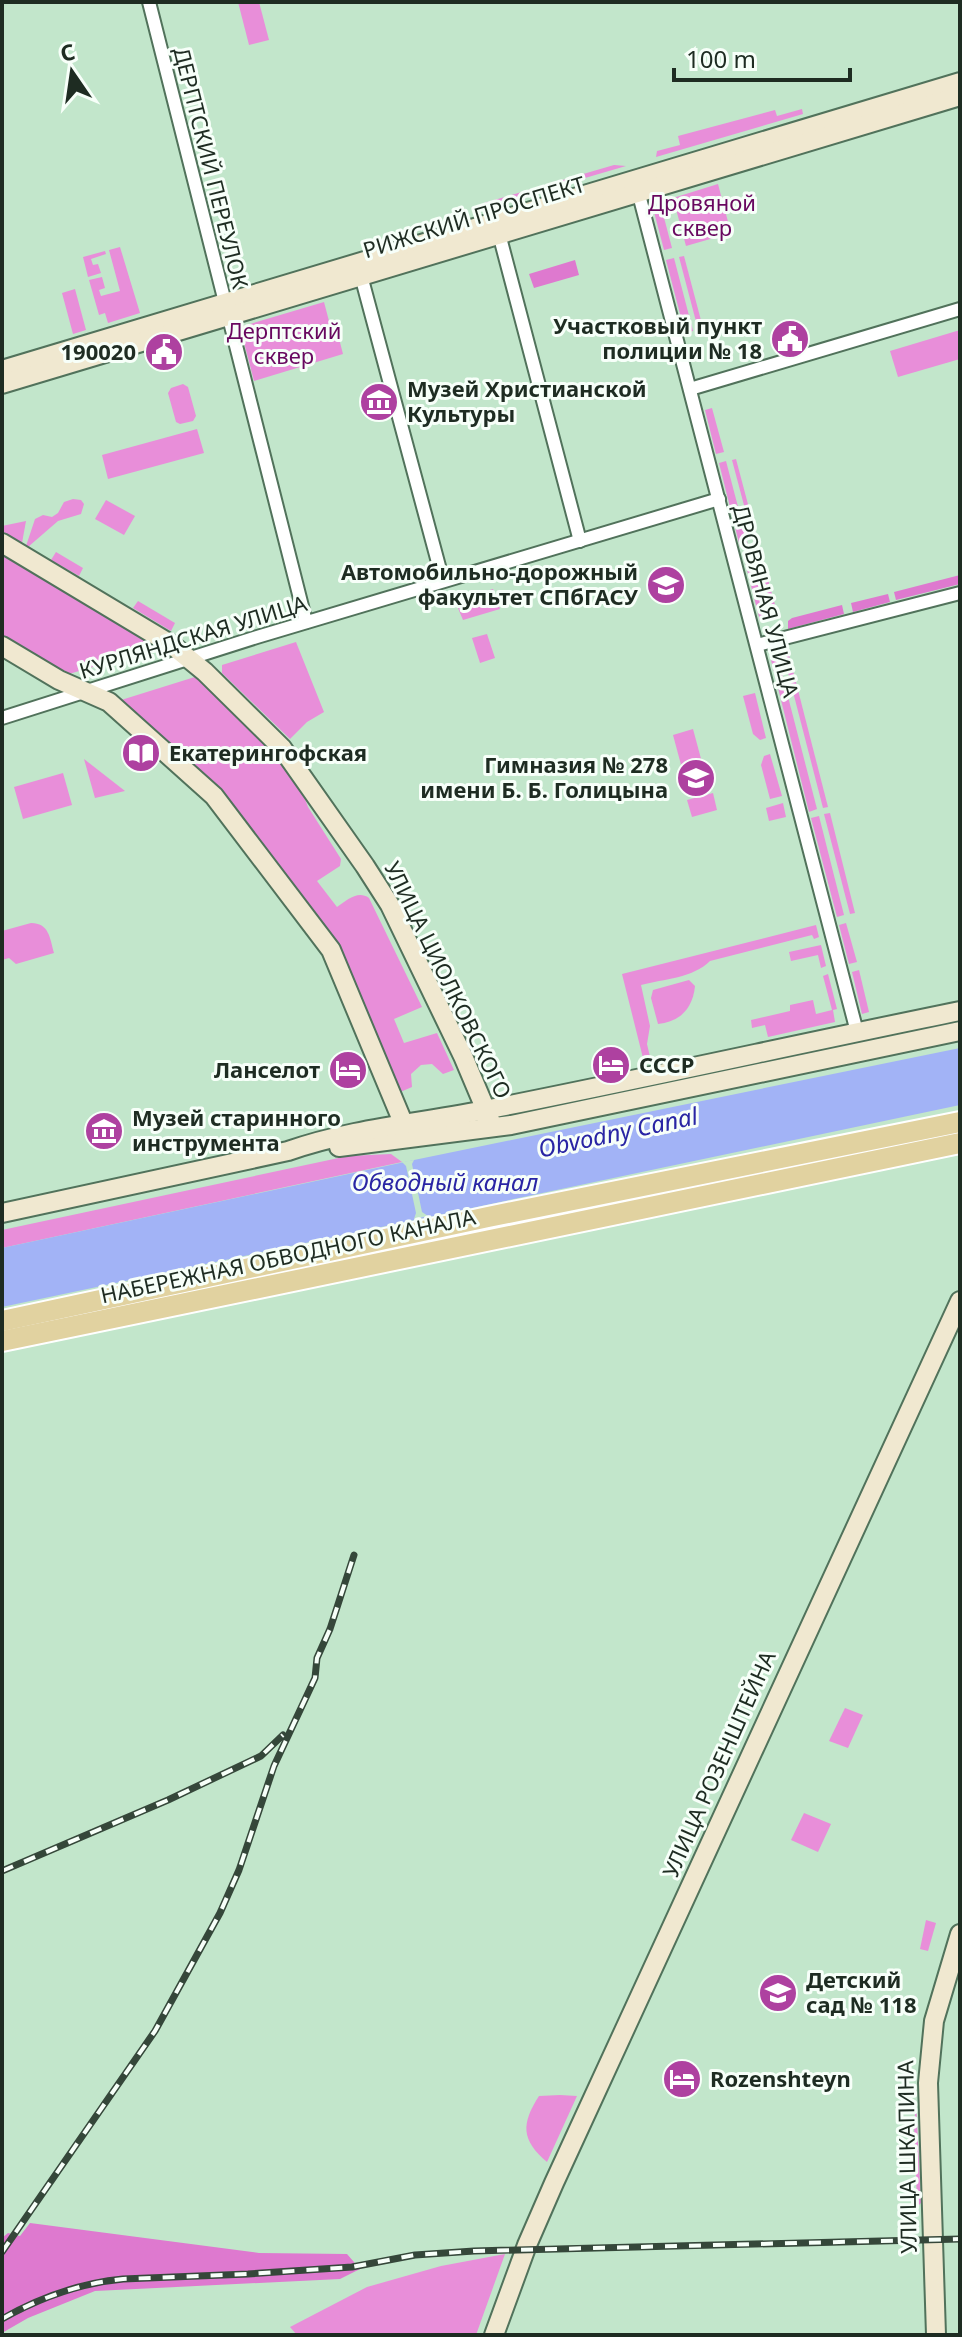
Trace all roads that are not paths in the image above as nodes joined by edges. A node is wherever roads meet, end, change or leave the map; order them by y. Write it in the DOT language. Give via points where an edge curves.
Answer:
graph roads {
  1 [pos="149,2"];
  2 [pos="960,82"];
  3 [pos="960,96"];
  4 [pos="637,186"];
  5 [pos="498,228"];
  6 [pos="359,270"];
  7 [pos="960,309"];
  8 [pos="226,310"];
  9 [pos="2,370"];
  10 [pos="2,384"];
  11 [pos="690,389"];
  12 [pos="719,499"];
  13 [pos="580,541"];
  14 [pos="2,543"];
  15 [pos="443,581"];
  16 [pos="960,593"];
  17 [pos="306,622"];
  18 [pos="757,645"];
  19 [pos="2,646"];
  20 [pos="189,659"];
  21 [pos="86,690"];
  22 [pos="2,718"];
  23 [pos="960,1011"];
  24 [pos="960,1031"];
  25 [pos="857,1032"];
  26 [pos="490,1119"];
  27 [pos="960,1122"];
  28 [pos="407,1130"];
  29 [pos="960,1143"];
  30 [pos="2,1213"];
  31 [pos="960,1301"];
  32 [pos="2,1321"];
  33 [pos="2,1341"];
  34 [pos="960,1934"];
  35 [pos="494,2335"];
  36 [pos="936,2335"];
  1 -- 8 [label="street, ДЕРПТСКИЙ ПЕРЕУЛОК"];
  2 -- 4 [label="main road, РИЖСКИЙ ПРОСПЕКТ"];
  3 -- 4 [label="main road, РИЖСКИЙ ПРОСПЕКТ"];
  4 -- 5 [label="main road, РИЖСКИЙ ПРОСПЕКТ"];
  4 -- 11 [label="street, ДРОВЯНАЯ УЛИЦА"];
  5 -- 6 [label="main road, РИЖСКИЙ ПРОСПЕКТ"];
  5 -- 13 [label="street"];
  6 -- 8 [label="main road, РИЖСКИЙ ПРОСПЕКТ"];
  6 -- 15 [label="street"];
  7 -- 11 [label="street"];
  8 -- 9 [label="main road, РИЖСКИЙ ПРОСПЕКТ"];
  8 -- 10 [label="main road, РИЖСКИЙ ПРОСПЕКТ"];
  8 -- 17 [label="street, ДЕРПТСКИЙ ПЕРЕУЛОК"];
  11 -- 12 [label="street, ДРОВЯНАЯ УЛИЦА"];
  12 -- 13 [label="street, КУРЛЯНДСКАЯ УЛИЦА"];
  12 -- 18 [label="street, ДРОВЯНАЯ УЛИЦА"];
  13 -- 15 [label="street, КУРЛЯНДСКАЯ УЛИЦА"];
  14 -- 20 [label="main road, УЛИЦА ЦИОЛКОВСКОГО"];
  15 -- 17 [label="street, КУРЛЯНДСКАЯ УЛИЦА"];
  16 -- 18 [label="street"];
  17 -- 20 [label="street, КУРЛЯНДСКАЯ УЛИЦА"];
  18 -- 25 [label="street, ДРОВЯНАЯ УЛИЦА"];
  19 -- 21 [label="main road"];
  20 -- 21 [label="street, КУРЛЯНДСКАЯ УЛИЦА"];
  20 -- 26 [label="main road, УЛИЦА ЦИОЛКОВСКОГО" via="282,748 365,866 390,905"];
  21 -- 22 [label="street, КУРЛЯНДСКАЯ УЛИЦА"];
  21 -- 28 [label="main road" via="109,702 214,796 331,950"];
  23 -- 25 [label="main road"];
  24 -- 26 [label="main road"];
  25 -- 26 [label="main road"];
  26 -- 28 [label="main road"];
  27 -- 32 [label="main road, НАБЕРЕЖНАЯ ОБВОДНОГО КАНАЛА"];
  28 -- 30 [label="main road" via="323,1139"];
  29 -- 33 [label="main road, НАБЕРЕЖНАЯ ОБВОДНОГО КАНАЛА"];
  31 -- 35 [label="main road, УЛИЦА РОЗЕНШТЕЙНА" via="642,1987 526,2248"];
  34 -- 36 [label="main road, УЛИЦА ШКАПИНА" via="934,2021 928,2083"];
}
